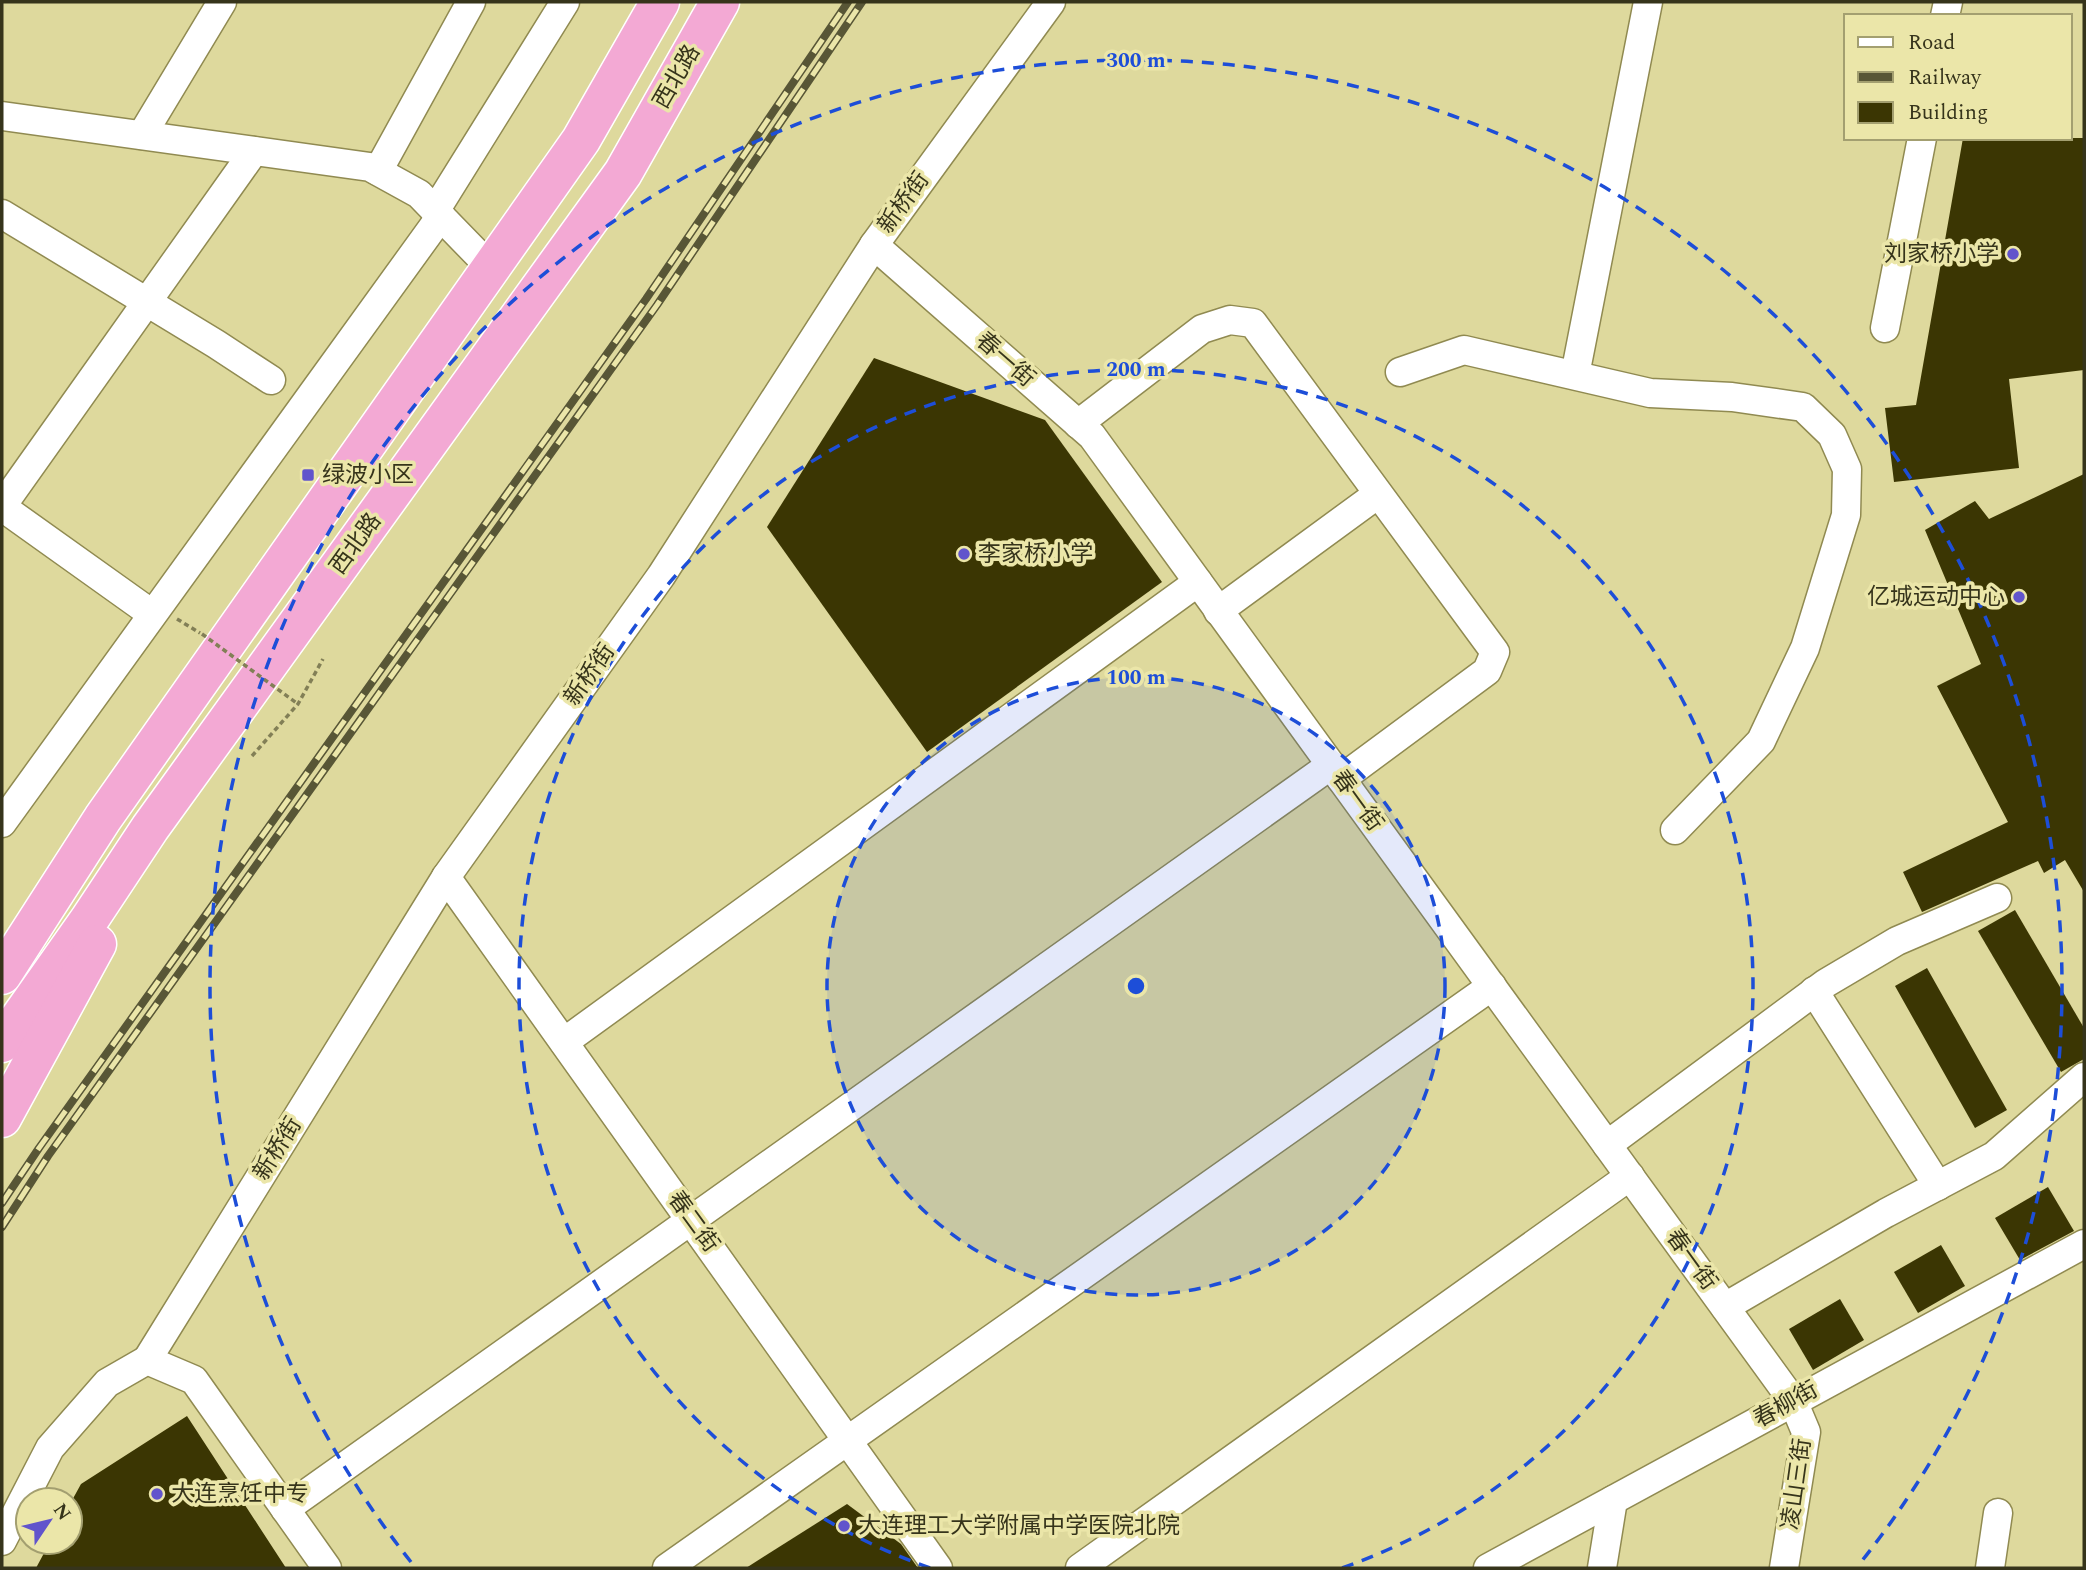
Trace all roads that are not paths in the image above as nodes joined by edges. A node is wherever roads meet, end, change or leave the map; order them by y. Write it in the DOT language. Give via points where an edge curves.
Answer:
graph roads {
  1 [pos="222,2"];
  2 [pos="471,2"];
  3 [pos="565,2"];
  4 [pos="660,2"];
  5 [pos="720,2"];
  6 [pos="1051,2"];
  7 [pos="1648,2"];
  8 [pos="2,116"];
  9 [pos="142,135"];
  10 [pos="1922,140"];
  11 [pos="254,150"];
  12 [pos="378,171"];
  13 [pos="2,214"];
  14 [pos="438,214"];
  15 [pos="874,245"];
  16 [pos="491,268"];
  17 [pos="146,301"];
  18 [pos="1885,328"];
  19 [pos="1400,372"];
  20 [pos="1575,375"];
  21 [pos="271,380"];
  22 [pos="1078,424"];
  23 [pos="1378,494"];
  24 [pos="2,507"];
  25 [pos="1198,582"];
  26 [pos="1219,611"];
  27 [pos="160,614"];
  28 [pos="1336,772"];
  29 [pos="103,818"];
  30 [pos="2,823"];
  31 [pos="150,828"];
  32 [pos="1675,830"];
  33 [pos="446,877"];
  34 [pos="1997,898"];
  35 [pos="2,947"];
  36 [pos="2,975"];
  37 [pos="1492,986"];
  38 [pos="1814,991"];
  39 [pos="564,1042"];
  40 [pos="2,1043"];
  41 [pos="2084,1077"];
  42 [pos="2,1118"];
  43 [pos="1607,1145"];
  44 [pos="1630,1176"];
  45 [pos="1938,1186"];
  46 [pos="692,1221"];
  47 [pos="2084,1244"];
  48 [pos="1725,1307"];
  49 [pos="147,1360"];
  50 [pos="1793,1401"];
  51 [pos="850,1441"];
  52 [pos="1613,1500"];
  53 [pos="285,1509"];
  54 [pos="1998,1513"];
  55 [pos="2,1541"];
  56 [pos="327,1568"];
  57 [pos="667,1568"];
  58 [pos="938,1568"];
  59 [pos="1080,1568"];
  60 [pos="1488,1568"];
  61 [pos="1602,1568"];
  62 [pos="1784,1568"];
  63 [pos="1990,1568"];
  1 -- 9 [label="street"];
  2 -- 12 [label="street"];
  3 -- 14 [label="street"];
  4 -- 16 [label="highway" via="581,140"];
  5 -- 31 [label="highway, 西北路" via="623,173"];
  6 -- 15 [label="street, 新桥街"];
  7 -- 20 [label="street"];
  8 -- 9 [label="street"];
  9 -- 11 [label="street"];
  10 -- 18 [label="street"];
  11 -- 12 [label="street"];
  11 -- 17 [label="street"];
  12 -- 14 [label="street" via="419,194"];
  13 -- 17 [label="street"];
  14 -- 16 [label="street"];
  14 -- 27 [label="street"];
  15 -- 22 [label="street, 春一街"];
  15 -- 33 [label="street, 新桥街" via="661,576"];
  16 -- 29 [label="highway"];
  17 -- 21 [label="street"];
  17 -- 24 [label="street"];
  19 -- 20 [label="street" via="1464,349"];
  20 -- 32 [label="street" via="1650,393 1803,407 1832,435 1847,469 1846,515 1805,648 1786,691 1761,741"];
  22 -- 23 [label="street" via="1202,329 1230,320 1253,323"];
  22 -- 25 [label="street, 春一街"];
  23 -- 26 [label="street"];
  23 -- 28 [label="street" via="1494,652 1487,671"];
  24 -- 27 [label="street"];
  25 -- 26 [label="street, 春一街"];
  25 -- 39 [label="street"];
  26 -- 28 [label="street, 春一街"];
  27 -- 30 [label="street"];
  28 -- 37 [label="street, 春一街"];
  28 -- 46 [label="street"];
  29 -- 35 [label="highway"];
  29 -- 36 [label="highway"];
  31 -- 40 [label="highway, 西北路"];
  31 -- 42 [label="highway" via="121,901"];
  33 -- 39 [label="street, 春二街"];
  33 -- 49 [label="street, 新桥街"];
  34 -- 38 [label="street" via="1897,941"];
  37 -- 43 [label="street, 春一街"];
  37 -- 51 [label="street"];
  38 -- 43 [label="street"];
  38 -- 45 [label="street"];
  39 -- 46 [label="street, 春二街"];
  41 -- 45 [label="street" via="1994,1156"];
  43 -- 44 [label="street, 春一街"];
  44 -- 48 [label="street, 春一街"];
  44 -- 59 [label="street"];
  45 -- 48 [label="street"];
  46 -- 51 [label="street, 春二街"];
  46 -- 53 [label="street"];
  47 -- 50 [label="street, 春柳街"];
  48 -- 50 [label="street, 春一街"];
  49 -- 53 [label="street" via="194,1381"];
  49 -- 55 [label="street" via="107,1383 50,1448"];
  50 -- 52 [label="street, 春柳街"];
  50 -- 62 [label="street, 凌山三街" via="1806,1432"];
  51 -- 57 [label="street"];
  51 -- 58 [label="street, 春二街"];
  52 -- 60 [label="street, 春柳街"];
  52 -- 61 [label="street"];
  53 -- 56 [label="street"];
  54 -- 63 [label="street"];
}
